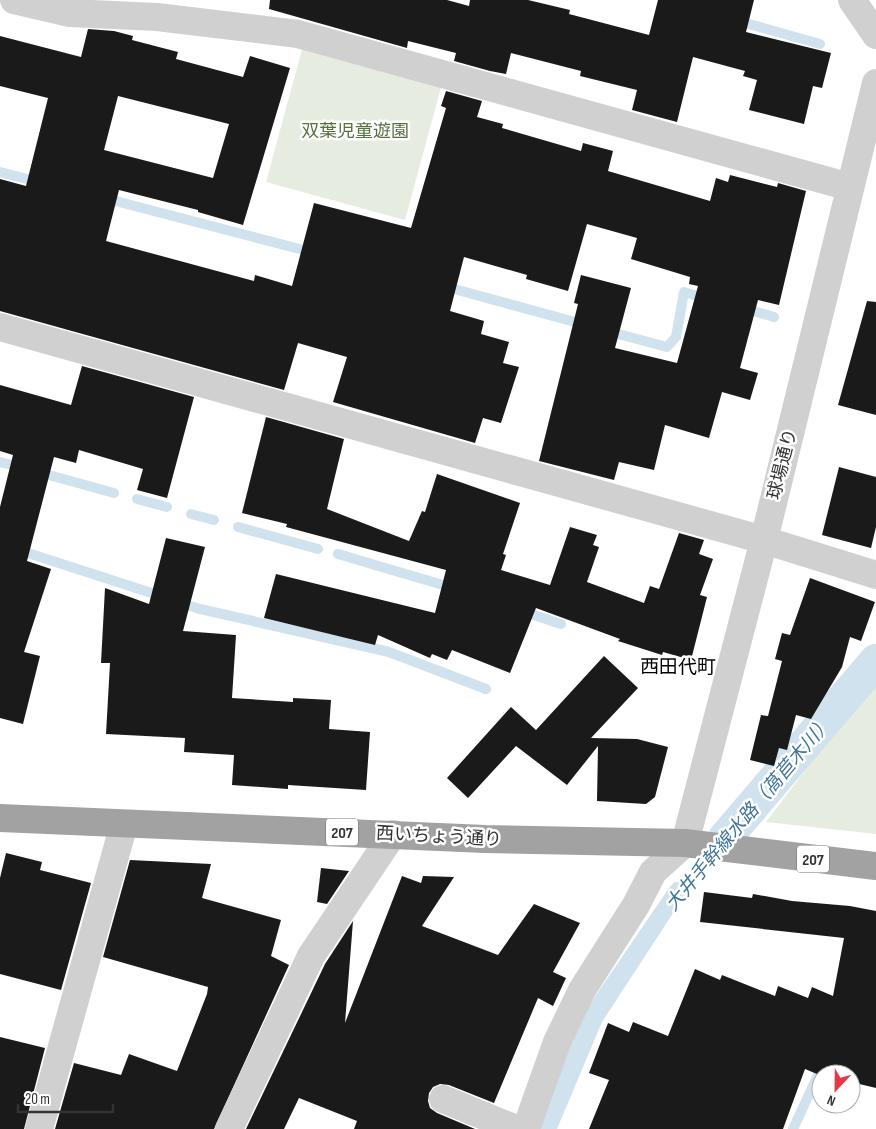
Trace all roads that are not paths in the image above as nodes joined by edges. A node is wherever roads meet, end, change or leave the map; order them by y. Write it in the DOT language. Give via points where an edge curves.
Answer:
graph roads {
  1 [pos="14,0"];
  2 [pos="852,0"];
  3 [pos="876,35"];
  4 [pos="876,83"];
  5 [pos="850,187"];
  6 [pos="0,327"];
  7 [pos="764,540"];
  8 [pos="876,575"];
  9 [pos="0,818"];
  10 [pos="124,824"];
  11 [pos="393,834"];
  12 [pos="685,843"];
  13 [pos="876,866"];
  14 [pos="443,1099"];
  15 [pos="526,1128"];
  16 [pos="39,1129"];
  17 [pos="229,1129"];
  1 -- 5 [label="street" via="70,13 157,17 298,34"];
  2 -- 3 [label="street"];
  4 -- 5 [label="street, 球場通り"];
  5 -- 7 [label="street, 球場通り"];
  6 -- 7 [label="street"];
  7 -- 8 [label="street"];
  7 -- 12 [label="street, 球場通り"];
  9 -- 10 [label="highway, 西いちょう通り / 207"];
  10 -- 11 [label="highway, 西いちょう通り / 207"];
  10 -- 16 [label="street"];
  11 -- 12 [label="highway, 西いちょう通り / 207"];
  11 -- 17 [label="street" via="311,956"];
  12 -- 13 [label="highway, 西いちょう通り / 207"];
  12 -- 15 [label="street" via="653,872 582,990 558,1042"];
  14 -- 15 [label="street"];
}
